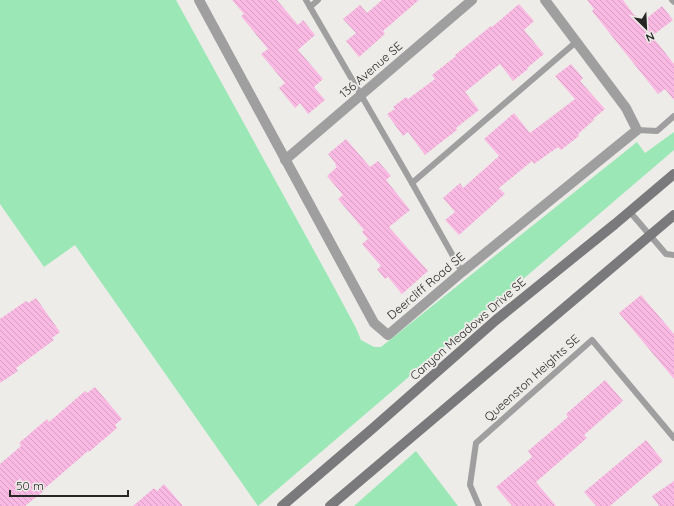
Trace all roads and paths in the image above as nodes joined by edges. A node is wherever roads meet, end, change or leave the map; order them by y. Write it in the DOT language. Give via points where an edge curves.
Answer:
graph roads {
  1 [pos="199,0"];
  2 [pos="306,0"];
  3 [pos="318,0"];
  4 [pos="472,0"];
  5 [pos="546,0"];
  6 [pos="310,7"];
  7 [pos="576,42"];
  8 [pos="361,95"];
  9 [pos="674,116"];
  10 [pos="637,130"];
  11 [pos="285,160"];
  12 [pos="674,174"];
  13 [pos="412,183"];
  14 [pos="630,212"];
  15 [pos="674,215"];
  16 [pos="650,235"];
  17 [pos="674,255"];
  18 [pos="462,272"];
  19 [pos="674,438"];
  20 [pos="282,506"];
  21 [pos="330,506"];
  22 [pos="479,506"];
  1 -- 11 [label="street, Deercliff Road SE"];
  2 -- 6 [label="lane"];
  3 -- 6 [label="lane"];
  4 -- 8 [label="street, 136 Avenue SE"];
  5 -- 7 [label="street"];
  6 -- 8 [label="lane"];
  7 -- 10 [label="street" via="626,108"];
  7 -- 13 [label="lane"];
  8 -- 11 [label="street, 136 Avenue SE"];
  8 -- 13 [label="lane"];
  9 -- 10 [label="lane" via="656,132"];
  10 -- 18 [label="street, Deercliff Road SE"];
  11 -- 18 [label="street, Deercliff Road SE" via="374,323 388,335"];
  12 -- 14 [label="street, Canyon Meadows Drive SE"];
  13 -- 18 [label="lane"];
  14 -- 16 [label="lane"];
  14 -- 20 [label="street, Canyon Meadows Drive SE" via="496,320"];
  15 -- 16 [label="street"];
  16 -- 17 [label="lane" via="666,254"];
  16 -- 21 [label="street"];
  19 -- 22 [label="lane, Queenston Heights SE" via="592,340 476,442 470,485"];
}
